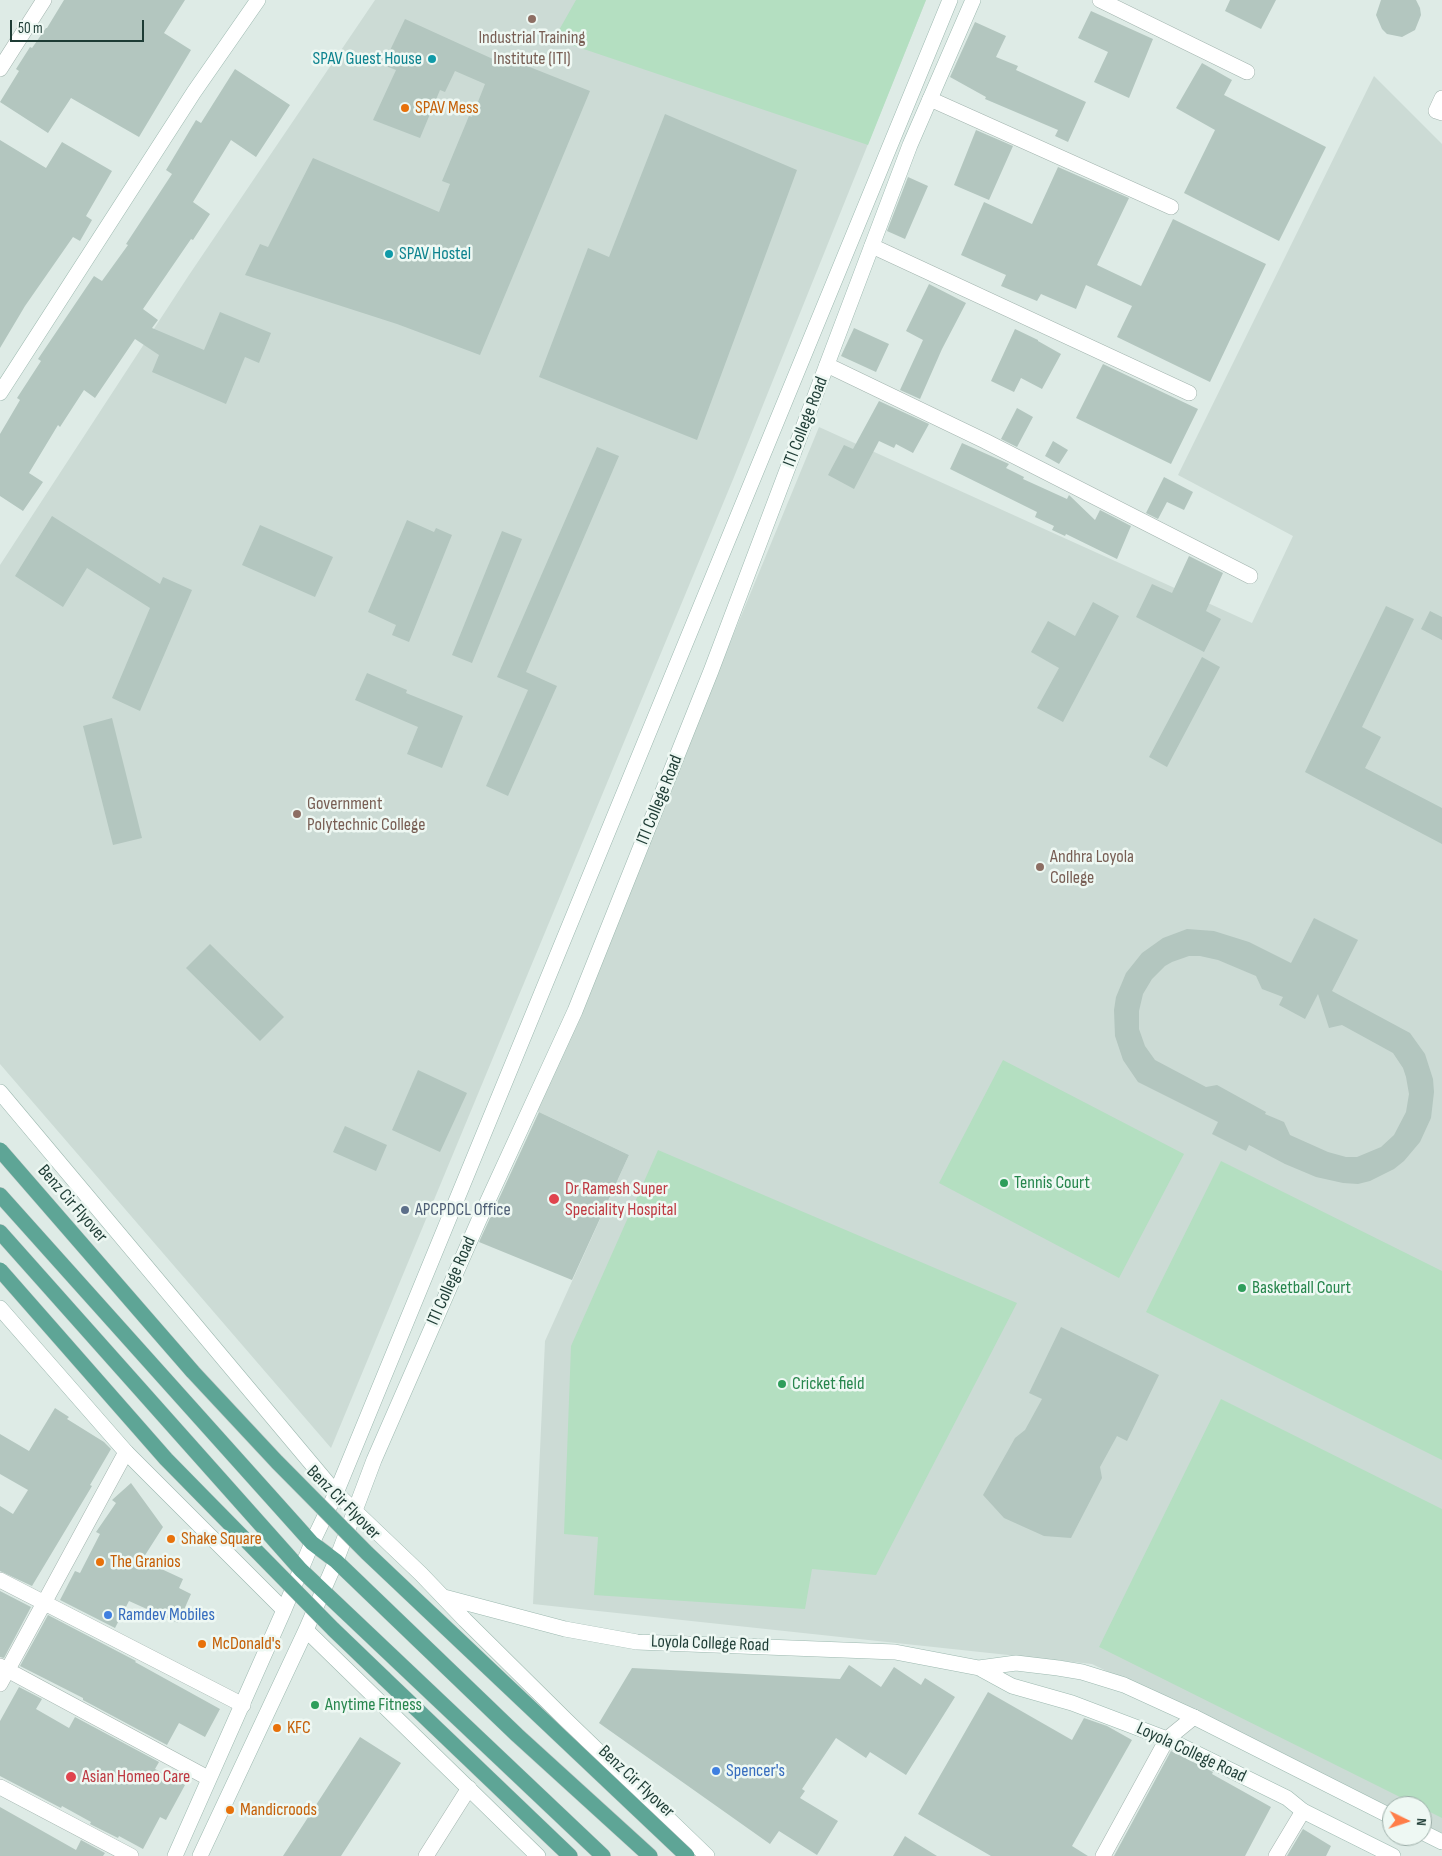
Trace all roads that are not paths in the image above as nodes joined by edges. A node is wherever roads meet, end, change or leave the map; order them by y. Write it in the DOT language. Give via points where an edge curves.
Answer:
graph roads {
  1 [pos="258,0"];
  2 [pos="950,0"];
  3 [pos="973,0"];
  4 [pos="1100,0"];
  5 [pos="38,2"];
  6 [pos="0,69"];
  7 [pos="1247,72"];
  8 [pos="1442,98"];
  9 [pos="930,99"];
  10 [pos="1442,113"];
  11 [pos="1171,207"];
  12 [pos="872,246"];
  13 [pos="827,365"];
  14 [pos="0,393"];
  15 [pos="1189,393"];
  16 [pos="1250,576"];
  17 [pos="0,1092"];
  18 [pos="0,1150"];
  19 [pos="0,1195"];
  20 [pos="0,1232"];
  21 [pos="0,1270"];
  22 [pos="0,1308"];
  23 [pos="126,1452"];
  24 [pos="336,1493"];
  25 [pos="355,1511"];
  26 [pos="312,1543"];
  27 [pos="336,1561"];
  28 [pos="301,1570"];
  29 [pos="0,1580"];
  30 [pos="323,1589"];
  31 [pos="444,1598"];
  32 [pos="44,1603"];
  33 [pos="284,1610"];
  34 [pos="306,1630"];
  35 [pos="4,1668"];
  36 [pos="980,1668"];
  37 [pos="0,1684"];
  38 [pos="243,1705"];
  39 [pos="1194,1717"];
  40 [pos="1167,1739"];
  41 [pos="208,1778"];
  42 [pos="0,1787"];
  43 [pos="469,1788"];
  44 [pos="1303,1811"];
  45 [pos="1382,1812"];
  46 [pos="131,1856"];
  47 [pos="175,1856"];
  48 [pos="200,1856"];
  49 [pos="426,1856"];
  50 [pos="538,1856"];
  51 [pos="570,1856"];
  52 [pos="603,1856"];
  53 [pos="650,1856"];
  54 [pos="687,1856"];
  55 [pos="707,1856"];
  56 [pos="1103,1856"];
  57 [pos="1276,1856"];
  58 [pos="1393,1856"];
  1 -- 14 [label="street" via="194,92"];
  2 -- 24 [label="street, ITI College Road"];
  3 -- 9 [label="street, ITI College Road"];
  4 -- 7 [label="street"];
  5 -- 6 [label="street"];
  8 -- 10 [label="street" via="1436,111"];
  9 -- 11 [label="street"];
  9 -- 12 [label="street, ITI College Road"];
  12 -- 13 [label="street, ITI College Road"];
  12 -- 15 [label="street"];
  13 -- 16 [label="street" via="985,441"];
  13 -- 25 [label="street, ITI College Road" via="712,671 575,1011 479,1220 374,1460"];
  17 -- 24 [label="street"];
  18 -- 54 [label="main road, Benz Cir Flyover, bridge" via="193,1372 277,1462 366,1553"];
  19 -- 26 [label="main road"];
  20 -- 28 [label="main road"];
  21 -- 51 [label="main road, bridge" via="166,1459 326,1622"];
  22 -- 23 [label="street"];
  23 -- 32 [label="street"];
  23 -- 33 [label="street"];
  24 -- 25 [label="street"];
  24 -- 26 [label="street, ITI College Road"];
  25 -- 27 [label="street, ITI College Road"];
  25 -- 31 [label="street"];
  26 -- 27 [label="main road"];
  26 -- 28 [label="street, ITI College Road"];
  27 -- 30 [label="street, ITI College Road"];
  27 -- 53 [label="main road" via="517,1735"];
  28 -- 30 [label="main road"];
  28 -- 33 [label="street, ITI College Road"];
  29 -- 32 [label="street"];
  30 -- 34 [label="street, ITI College Road"];
  30 -- 52 [label="main road"];
  31 -- 36 [label="street, Loyola College Road" via="637,1642 895,1652"];
  31 -- 55 [label="street"];
  32 -- 35 [label="street"];
  32 -- 38 [label="street"];
  33 -- 38 [label="street, ITI College Road"];
  34 -- 43 [label="street"];
  34 -- 48 [label="street, ITI College Road"];
  35 -- 37 [label="street"];
  35 -- 41 [label="street"];
  36 -- 39 [label="street, Loyola College Road" via="1016,1663 1082,1672 1124,1685"];
  36 -- 40 [label="street, Loyola College Road" via="1012,1686 1072,1703"];
  38 -- 41 [label="street, ITI College Road"];
  39 -- 40 [label="street"];
  39 -- 45 [label="street, Loyola College Road"];
  40 -- 44 [label="street, Loyola College Road" via="1287,1798"];
  40 -- 56 [label="street"];
  41 -- 47 [label="street, ITI College Road"];
  42 -- 46 [label="street"];
  43 -- 49 [label="street"];
  43 -- 50 [label="street"];
  44 -- 57 [label="street"];
  44 -- 58 [label="street, Loyola College Road"];
}
